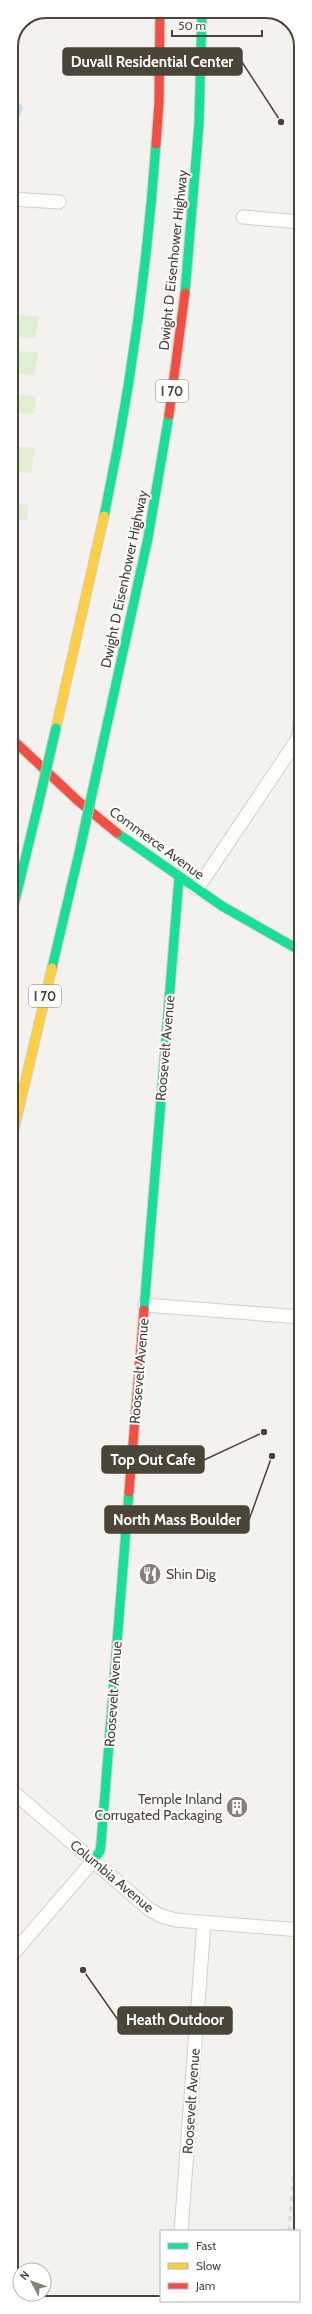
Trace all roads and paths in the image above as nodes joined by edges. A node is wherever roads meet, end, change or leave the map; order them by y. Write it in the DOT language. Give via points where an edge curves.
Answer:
graph roads {
  1 [pos="160,18"];
  2 [pos="202,18"];
  3 [pos="18,199"];
  4 [pos="59,202"];
  5 [pos="243,217"];
  6 [pos="294,221"];
  7 [pos="294,744"];
  8 [pos="18,745"];
  9 [pos="31,758"];
  10 [pos="18,759"];
  11 [pos="179,878"];
  12 [pos="18,888"];
  13 [pos="195,888"];
  14 [pos="294,947"];
  15 [pos="18,1112"];
  16 [pos="144,1305"];
  17 [pos="294,1316"];
  18 [pos="18,1796"];
  19 [pos="93,1861"];
  20 [pos="204,1922"];
  21 [pos="294,1929"];
  22 [pos="18,1948"];
  23 [pos="181,2230"];
  1 -- 12 [label="main road, Dwight D Eisenhower Highway, bridge" via="158,116 150,225 118,450 89,589"];
  2 -- 15 [label="main road, Dwight D Eisenhower Highway / I 70, bridge" via="194,203 169,413 148,536 80,849"];
  3 -- 4 [label="street"];
  5 -- 6 [label="street"];
  7 -- 13 [label="street" via="212,867"];
  8 -- 9 [label="main road, Commerce Avenue"];
  9 -- 10 [label="main road"];
  9 -- 11 [label="main road, Commerce Avenue" via="102,822"];
  11 -- 13 [label="main road, Commerce Avenue"];
  11 -- 16 [label="main road, Roosevelt Avenue"];
  13 -- 14 [label="main road, Commerce Avenue"];
  16 -- 17 [label="street"];
  16 -- 19 [label="main road, Roosevelt Avenue" via="101,1844 100,1851"];
  18 -- 19 [label="street, Columbia Avenue"];
  19 -- 20 [label="street, Columbia Avenue" via="156,1914 171,1919"];
  19 -- 22 [label="street"];
  20 -- 21 [label="street, Columbia Avenue"];
  20 -- 23 [label="street, Roosevelt Avenue"];
}
